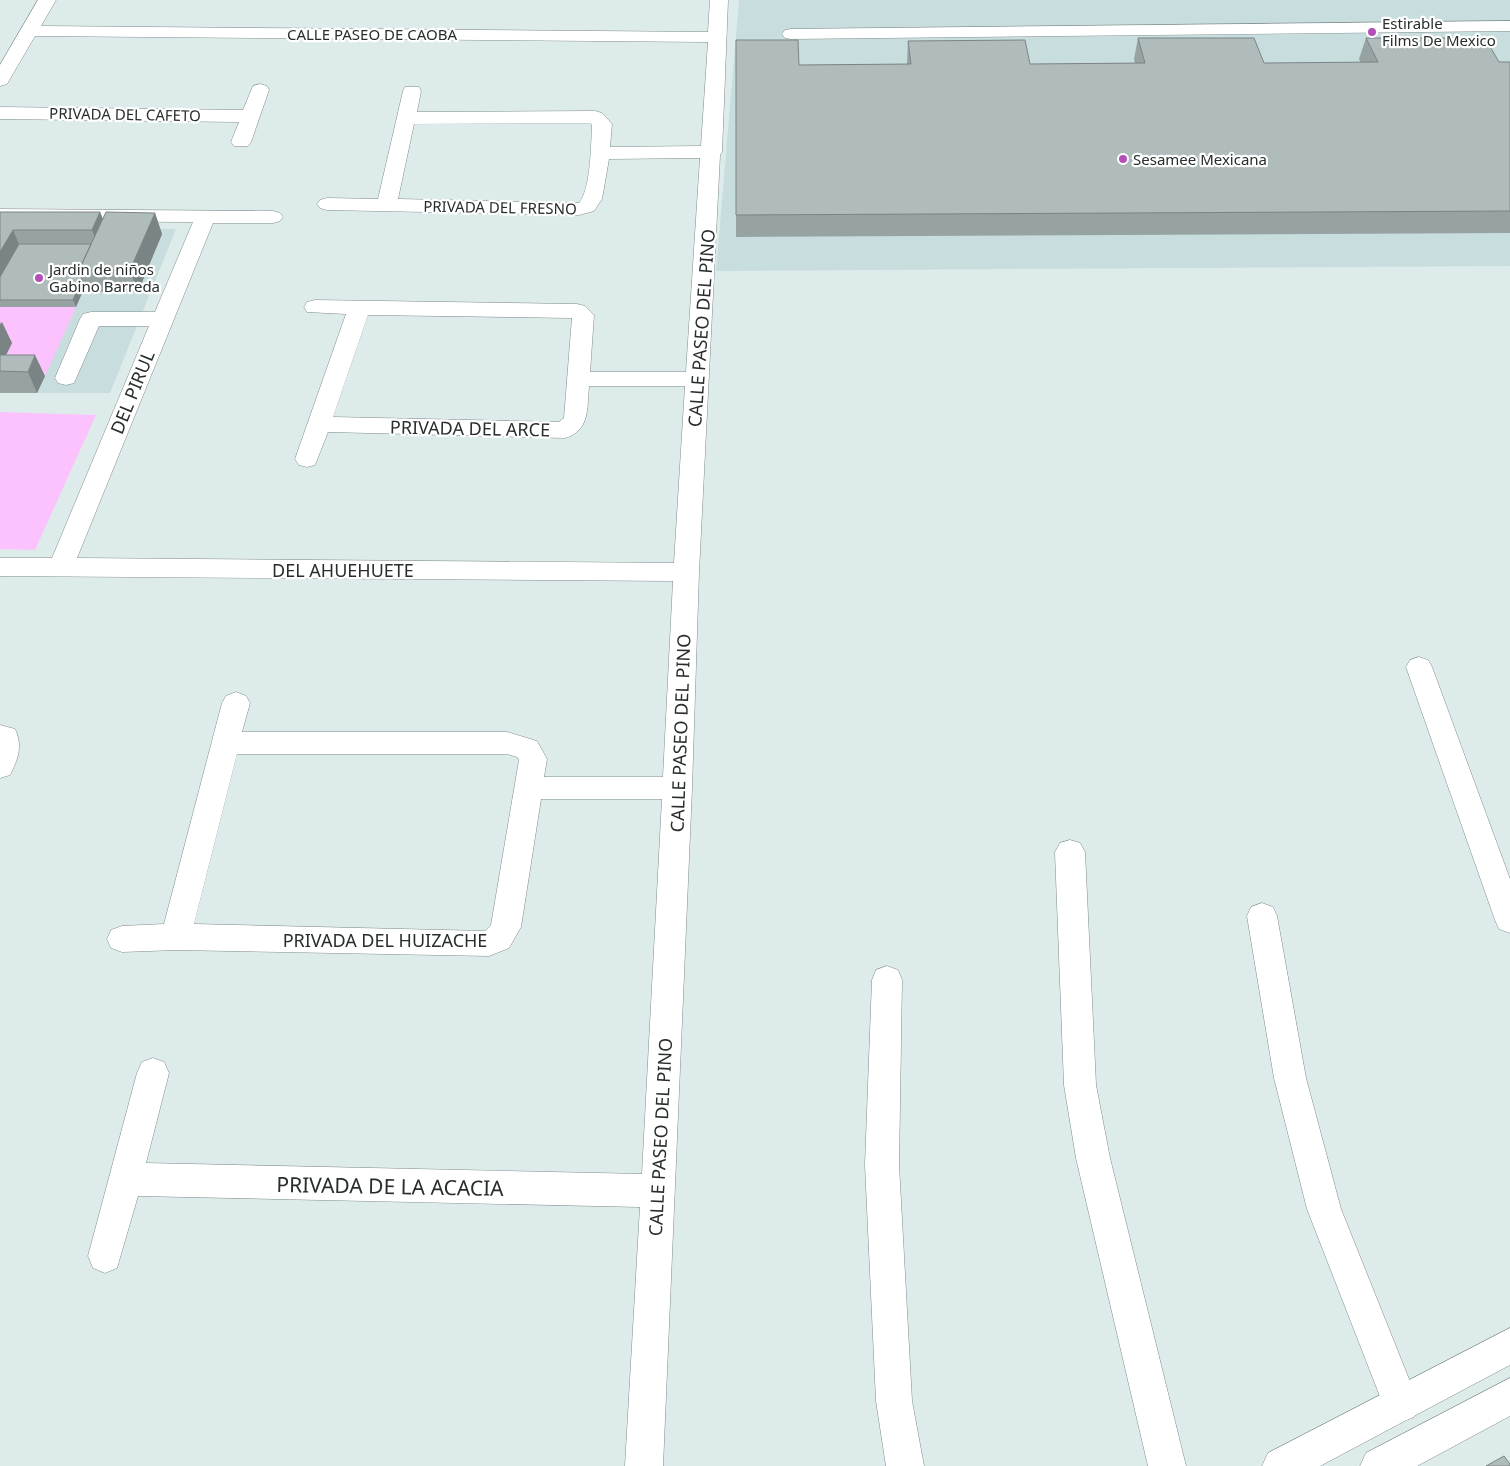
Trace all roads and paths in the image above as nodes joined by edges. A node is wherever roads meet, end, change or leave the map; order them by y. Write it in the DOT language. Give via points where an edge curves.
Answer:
graph roads {
  1 [pos="47,0"];
  2 [pos="720,0"];
  3 [pos="1510,26"];
  4 [pos="27,31"];
  5 [pos="791,34"];
  6 [pos="717,37"];
  7 [pos="0,80"];
  8 [pos="260,90"];
  9 [pos="412,91"];
  10 [pos="0,114"];
  11 [pos="249,116"];
  12 [pos="405,118"];
  13 [pos="241,142"];
  14 [pos="712,152"];
  15 [pos="600,153"];
  16 [pos="327,204"];
  17 [pos="387,205"];
  18 [pos="0,215"];
  19 [pos="205,217"];
  20 [pos="273,217"];
  21 [pos="315,307"];
  22 [pos="360,308"];
  23 [pos="162,319"];
  24 [pos="66,378"];
  25 [pos="580,379"];
  26 [pos="697,379"];
  27 [pos="318,424"];
  28 [pos="307,459"];
  29 [pos="0,567"];
  30 [pos="61,568"];
  31 [pos="686,572"];
  32 [pos="1419,667"];
  33 [pos="236,703"];
  34 [pos="0,736"];
  35 [pos="227,744"];
  36 [pos="0,768"];
  37 [pos="529,788"];
  38 [pos="678,788"];
  39 [pos="1070,852"];
  40 [pos="1262,916"];
  41 [pos="1510,920"];
  42 [pos="176,937"];
  43 [pos="122,939"];
  44 [pos="887,980"];
  45 [pos="153,1072"];
  46 [pos="124,1179"];
  47 [pos="657,1191"];
  48 [pos="105,1256"];
  49 [pos="1510,1346"];
  50 [pos="1510,1396"];
  51 [pos="1401,1404"];
  52 [pos="644,1466"];
  53 [pos="905,1466"];
  54 [pos="1167,1466"];
  55 [pos="1282,1466"];
  56 [pos="1379,1466"];
  1 -- 4 [label="street"];
  2 -- 6 [label="street, CALLE PASEO DEL PINO"];
  3 -- 5 [label="street"];
  4 -- 6 [label="street, CALLE PASEO DE CAOBA"];
  4 -- 7 [label="street"];
  6 -- 14 [label="street, CALLE PASEO DEL PINO"];
  8 -- 11 [label="street"];
  9 -- 12 [label="street"];
  10 -- 11 [label="street, PRIVADA DEL CAFETO"];
  11 -- 13 [label="street"];
  12 -- 15 [label="street, PRIVADA DEL FRESNO" via="595,117 602,124"];
  12 -- 17 [label="street"];
  14 -- 15 [label="street"];
  14 -- 26 [label="street, CALLE PASEO DEL PINO"];
  15 -- 17 [label="street, PRIVADA DEL FRESNO" via="592,201 586,208"];
  16 -- 17 [label="street, PRIVADA DEL FRESNO"];
  18 -- 19 [label="street"];
  19 -- 20 [label="street"];
  19 -- 23 [label="street, DEL PIRUL"];
  21 -- 22 [label="street, PRIVADA DEL ARCE"];
  22 -- 25 [label="street, PRIVADA DEL ARCE" via="577,311 583,316"];
  22 -- 27 [label="street"];
  23 -- 24 [label="street" via="92,320"];
  23 -- 30 [label="street, DEL PIRUL"];
  25 -- 26 [label="street"];
  25 -- 27 [label="street, PRIVADA DEL ARCE" via="575,421 565,430"];
  26 -- 31 [label="street, CALLE PASEO DEL PINO"];
  27 -- 28 [label="street"];
  29 -- 30 [label="street, DEL AHUEHUETE"];
  30 -- 31 [label="street, DEL AHUEHUETE"];
  31 -- 38 [label="street, CALLE PASEO DEL PINO"];
  32 -- 41 [label="street"];
  33 -- 35 [label="street"];
  34 -- 36 [label="street" via="5,736 6,752"];
  35 -- 37 [label="street, PRIVADA DEL HUIZACHE" via="507,743 527,749 533,759"];
  35 -- 42 [label="street"];
  37 -- 38 [label="street"];
  37 -- 42 [label="street, PRIVADA DEL HUIZACHE" via="506,927 495,942"];
  38 -- 47 [label="street, CALLE PASEO DEL PINO"];
  39 -- 54 [label="street" via="1080,1085 1093,1158"];
  40 -- 51 [label="street" via="1290,1078 1324,1209"];
  42 -- 43 [label="street, PRIVADA DEL HUIZACHE"];
  44 -- 53 [label="street" via="882,1165 894,1401"];
  45 -- 46 [label="street"];
  46 -- 47 [label="street, PRIVADA DE LA ACACIA"];
  46 -- 48 [label="street"];
  47 -- 52 [label="street, CALLE PASEO DEL PINO"];
  49 -- 51 [label="street"];
  50 -- 56 [label="street"];
  51 -- 55 [label="street"];
}
